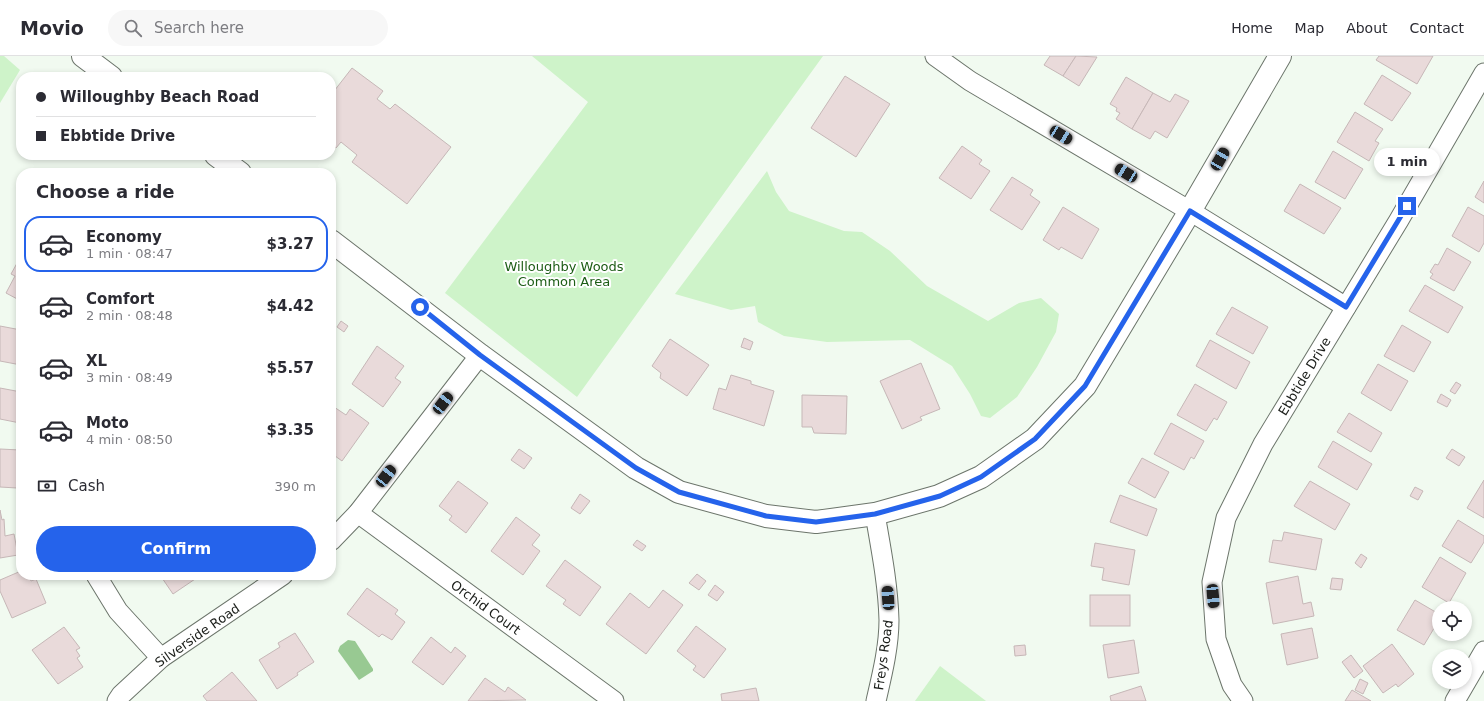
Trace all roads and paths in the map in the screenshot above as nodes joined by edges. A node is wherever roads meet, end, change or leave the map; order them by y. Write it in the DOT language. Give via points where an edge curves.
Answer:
graph roads {
  1 [pos="83,56"];
  2 [pos="935,56"];
  3 [pos="1280,56"];
  4 [pos="104,72"];
  5 [pos="1484,73"];
  6 [pos="223,160"];
  7 [pos="233,168"];
  8 [pos="1190,211"];
  9 [pos="336,245"];
  10 [pos="1346,307"];
  11 [pos="480,355"];
  12 [pos="358,513"];
  13 [pos="875,514"];
  14 [pos="336,536"];
  15 [pos="99,580"];
  16 [pos="276,580"];
  17 [pos="1484,651"];
  18 [pos="161,658"];
  19 [pos="117,701"];
  20 [pos="614,701"];
  21 [pos="876,701"];
  22 [pos="1243,701"];
  23 [pos="1455,701"];
  1 -- 4 [label="street"];
  2 -- 8 [label="street" via="970,81"];
  3 -- 8 [label="street"];
  5 -- 10 [label="street, Ebbtide Drive"];
  6 -- 7 [label="street"];
  8 -- 10 [label="street"];
  8 -- 13 [label="street" via="1085,386 1035,439 981,477 940,496"];
  9 -- 11 [label="street"];
  10 -- 22 [label="street, Ebbtide Drive" via="1263,444 1226,518 1212,582 1216,639 1232,685"];
  11 -- 12 [label="street"];
  11 -- 13 [label="street" via="636,468 679,492 766,516 816,522"];
  12 -- 14 [label="street"];
  12 -- 20 [label="street, Orchid Court"];
  13 -- 21 [label="street, Freys Road" via="887,584 889,621"];
  15 -- 18 [label="street" via="118,611"];
  16 -- 18 [label="street, Silverside Road"];
  17 -- 23 [label="street"];
  18 -- 19 [label="street, Silverside Road"];
}
